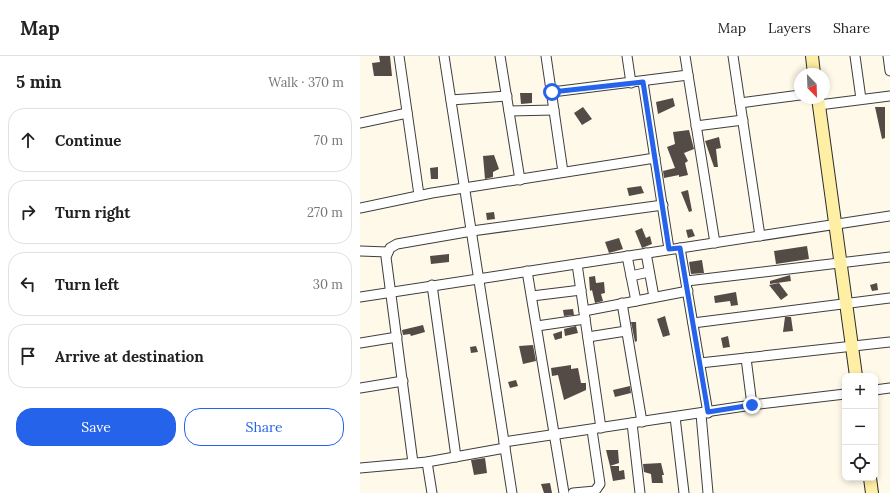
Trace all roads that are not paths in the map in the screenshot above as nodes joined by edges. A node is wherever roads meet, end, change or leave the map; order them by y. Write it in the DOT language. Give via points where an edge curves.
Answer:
graph roads {
  1 [pos="399,56"];
  2 [pos="444,56"];
  3 [pos="500,56"];
  4 [pos="546,56"];
  5 [pos="627,56"];
  6 [pos="686,56"];
  7 [pos="733,56"];
  8 [pos="812,56"];
  9 [pos="855,56"];
  10 [pos="888,56"];
  11 [pos="813,68"];
  12 [pos="890,70"];
  13 [pos="688,75"];
  14 [pos="643,82"];
  15 [pos="631,83"];
  16 [pos="552,92"];
  17 [pos="507,96"];
  18 [pos="794,96"];
  19 [pos="890,96"];
  20 [pos="861,99"];
  21 [pos="451,100"];
  22 [pos="830,100"];
  23 [pos="740,103"];
  24 [pos="818,104"];
  25 [pos="554,110"];
  26 [pos="509,111"];
  27 [pos="407,113"];
  28 [pos="743,120"];
  29 [pos="360,123"];
  30 [pos="696,126"];
  31 [pos="655,158"];
  32 [pos="563,172"];
  33 [pos="520,180"];
  34 [pos="465,187"];
  35 [pos="419,195"];
  36 [pos="663,205"];
  37 [pos="360,208"];
  38 [pos="890,216"];
  39 [pos="837,224"];
  40 [pos="472,231"];
  41 [pos="760,236"];
  42 [pos="715,243"];
  43 [pos="680,248"];
  44 [pos="669,249"];
  45 [pos="360,251"];
  46 [pos="388,252"];
  47 [pos="646,253"];
  48 [pos="627,256"];
  49 [pos="890,257"];
  50 [pos="842,263"];
  51 [pos="577,264"];
  52 [pos="527,271"];
  53 [pos="649,272"];
  54 [pos="631,276"];
  55 [pos="479,278"];
  56 [pos="687,281"];
  57 [pos="432,285"];
  58 [pos="581,290"];
  59 [pos="392,291"];
  60 [pos="688,291"];
  61 [pos="532,296"];
  62 [pos="360,297"];
  63 [pos="654,298"];
  64 [pos="890,298"];
  65 [pos="636,301"];
  66 [pos="622,303"];
  67 [pos="846,304"];
  68 [pos="585,315"];
  69 [pos="693,323"];
  70 [pos="537,326"];
  71 [pos="626,331"];
  72 [pos="397,336"];
  73 [pos="588,337"];
  74 [pos="890,342"];
  75 [pos="360,343"];
  76 [pos="853,347"];
  77 [pos="746,358"];
  78 [pos="700,363"];
  79 [pos="856,373"];
  80 [pos="403,381"];
  81 [pos="360,388"];
  82 [pos="890,388"];
  83 [pos="878,390"];
  84 [pos="842,394"];
  85 [pos="752,405"];
  86 [pos="705,413"];
  87 [pos="675,417"];
  88 [pos="642,422"];
  89 [pos="632,424"];
  90 [pos="596,429"];
  91 [pos="556,435"];
  92 [pos="505,445"];
  93 [pos="456,457"];
  94 [pos="427,462"];
  95 [pos="413,463"];
  96 [pos="360,468"];
  97 [pos="870,481"];
  98 [pos="432,493"];
  99 [pos="512,493"];
  100 [pos="564,493"];
  101 [pos="573,493"];
  102 [pos="640,493"];
  103 [pos="684,493"];
  104 [pos="708,493"];
  105 [pos="872,493"];
  1 -- 27 [label="street"];
  2 -- 21 [label="street"];
  3 -- 17 [label="street"];
  4 -- 16 [label="street"];
  5 -- 15 [label="street"];
  6 -- 13 [label="street"];
  7 -- 23 [label="street"];
  8 -- 11 [label="street"];
  9 -- 20 [label="street"];
  10 -- 12 [label="street"];
  13 -- 14 [label="street"];
  13 -- 30 [label="street"];
  14 -- 15 [label="street"];
  14 -- 31 [label="street"];
  15 -- 16 [label="street"];
  16 -- 25 [label="street"];
  17 -- 21 [label="street"];
  17 -- 26 [label="street"];
  18 -- 23 [label="street"];
  19 -- 20 [label="street"];
  20 -- 22 [label="street"];
  21 -- 34 [label="street"];
  23 -- 28 [label="street"];
  24 -- 39 [label="street"];
  25 -- 26 [label="street"];
  25 -- 32 [label="street"];
  26 -- 33 [label="street"];
  27 -- 29 [label="street"];
  27 -- 35 [label="street"];
  28 -- 30 [label="street"];
  28 -- 41 [label="street"];
  30 -- 42 [label="street"];
  31 -- 32 [label="street"];
  31 -- 36 [label="street"];
  32 -- 33 [label="street"];
  33 -- 34 [label="street"];
  34 -- 35 [label="street"];
  34 -- 40 [label="street"];
  35 -- 37 [label="street"];
  36 -- 40 [label="street"];
  36 -- 44 [label="street"];
  38 -- 39 [label="street"];
  39 -- 41 [label="street"];
  39 -- 50 [label="street"];
  40 -- 46 [label="street" via="397,244"];
  40 -- 55 [label="street"];
  41 -- 42 [label="street"];
  42 -- 43 [label="street"];
  43 -- 44 [label="street"];
  43 -- 56 [label="street"];
  44 -- 47 [label="street"];
  45 -- 46 [label="street"];
  46 -- 59 [label="street" via="386,257"];
  47 -- 48 [label="street"];
  47 -- 53 [label="street"];
  48 -- 51 [label="street"];
  48 -- 54 [label="street"];
  49 -- 50 [label="street"];
  50 -- 56 [label="street"];
  50 -- 67 [label="street"];
  51 -- 52 [label="street"];
  51 -- 58 [label="street"];
  52 -- 55 [label="street"];
  52 -- 61 [label="street"];
  53 -- 54 [label="street"];
  53 -- 63 [label="street"];
  54 -- 65 [label="street"];
  55 -- 57 [label="street"];
  55 -- 92 [label="street"];
  56 -- 60 [label="street"];
  57 -- 59 [label="street"];
  57 -- 93 [label="street"];
  58 -- 61 [label="street"];
  58 -- 68 [label="street"];
  59 -- 62 [label="street"];
  59 -- 72 [label="street"];
  60 -- 63 [label="street"];
  60 -- 69 [label="street"];
  61 -- 70 [label="street"];
  63 -- 65 [label="street"];
  64 -- 67 [label="street"];
  65 -- 66 [label="street"];
  66 -- 68 [label="street"];
  66 -- 71 [label="street"];
  67 -- 69 [label="street"];
  67 -- 76 [label="street"];
  68 -- 70 [label="street"];
  68 -- 73 [label="street"];
  69 -- 78 [label="street"];
  70 -- 91 [label="street"];
  71 -- 73 [label="street"];
  71 -- 88 [label="street"];
  72 -- 75 [label="street"];
  72 -- 80 [label="street"];
  73 -- 90 [label="street"];
  74 -- 76 [label="street"];
  76 -- 77 [label="street"];
  76 -- 79 [label="street"];
  77 -- 78 [label="street"];
  77 -- 85 [label="street"];
  78 -- 86 [label="street"];
  80 -- 81 [label="street"];
  80 -- 95 [label="street"];
  82 -- 83 [label="street"];
  84 -- 85 [label="street"];
  85 -- 86 [label="street"];
  86 -- 87 [label="street"];
  86 -- 104 [label="street"];
  87 -- 88 [label="street"];
  87 -- 103 [label="street"];
  88 -- 89 [label="street"];
  89 -- 90 [label="street"];
  89 -- 102 [label="street"];
  90 -- 91 [label="street"];
  90 -- 101 [label="street" via="600,484 595,491"];
  91 -- 92 [label="street"];
  91 -- 100 [label="street"];
  92 -- 93 [label="street"];
  92 -- 99 [label="street"];
  93 -- 94 [label="street"];
  94 -- 95 [label="street"];
  94 -- 98 [label="street"];
  95 -- 96 [label="street"];
  97 -- 105 [label="street"];
}
